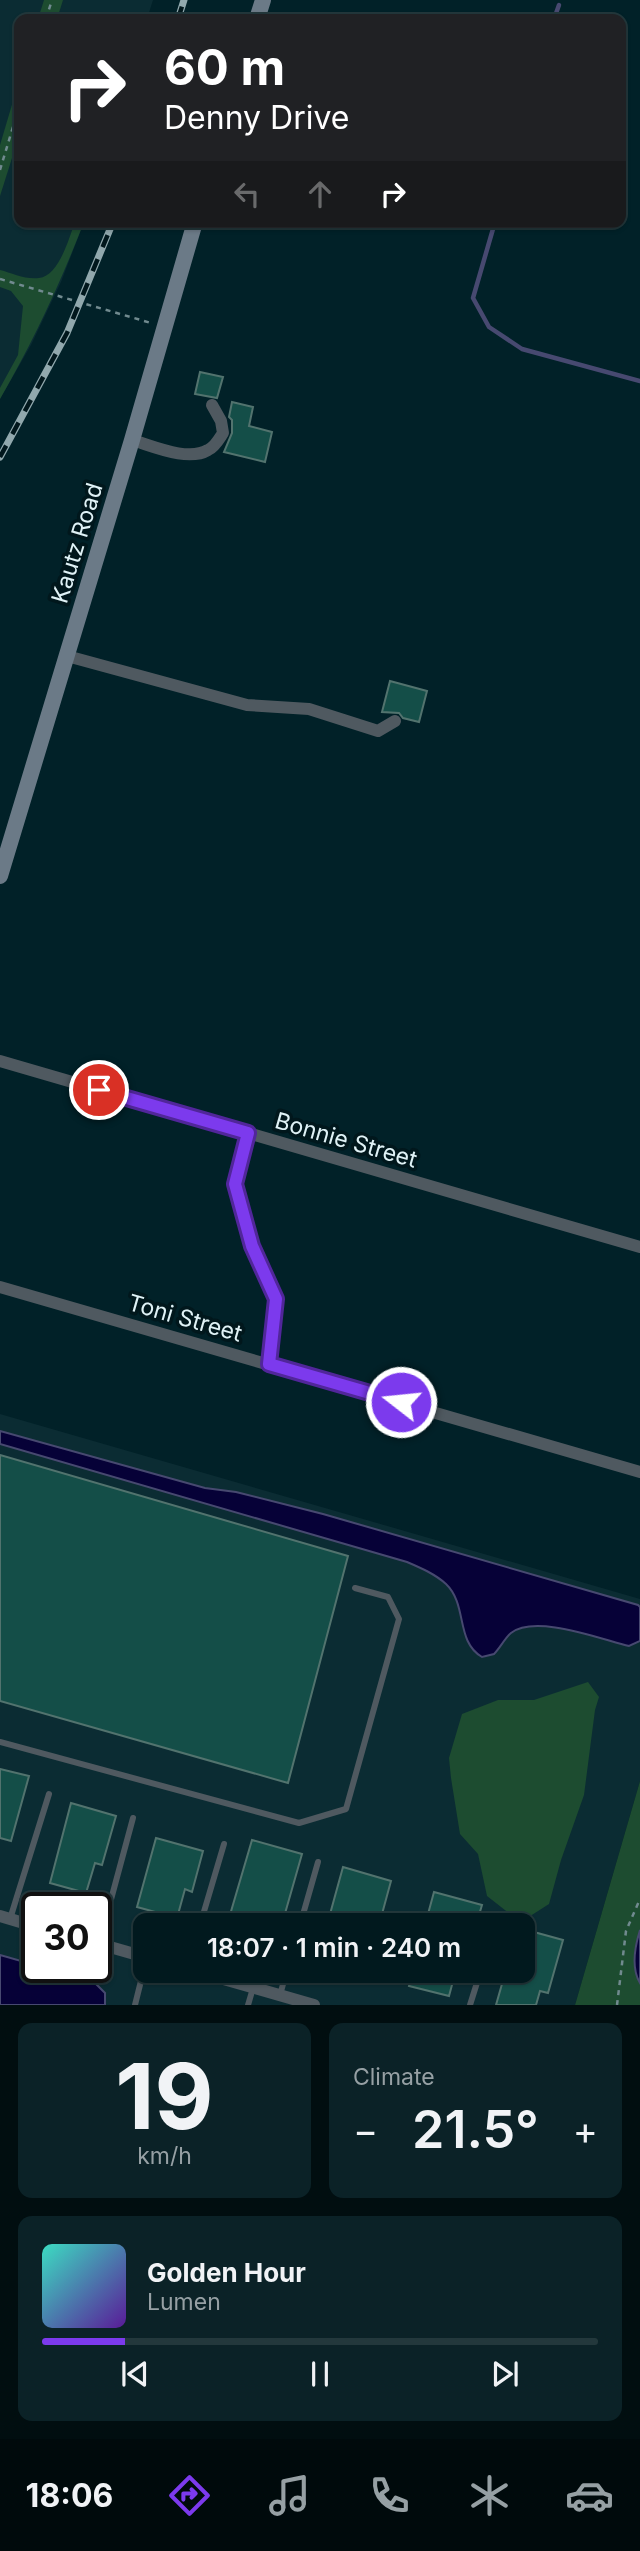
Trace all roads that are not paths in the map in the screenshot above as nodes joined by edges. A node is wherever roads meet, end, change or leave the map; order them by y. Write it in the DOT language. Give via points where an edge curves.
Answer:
graph roads {
  1 [pos="193,228"];
  2 [pos="212,405"];
  3 [pos="132,440"];
  4 [pos="66,656"];
  5 [pos="395,721"];
  6 [pos="0,876"];
  7 [pos="0,1061"];
  8 [pos="248,1133"];
  9 [pos="640,1247"];
  10 [pos="0,1287"];
  11 [pos="269,1364"];
  12 [pos="640,1472"];
  13 [pos="355,1588"];
  14 [pos="0,1742"];
  15 [pos="49,1794"];
  16 [pos="133,1818"];
  17 [pos="224,1844"];
  18 [pos="317,1862"];
  19 [pos="112,1892"];
  20 [pos="204,1913"];
  21 [pos="303,1913"];
  22 [pos="5,1918"];
  23 [pos="112,1948"];
  24 [pos="133,1954"];
  25 [pos="140,1983"];
  26 [pos="236,1983"];
  27 [pos="283,1983"];
  28 [pos="477,1983"];
  29 [pos="253,1988"];
  30 [pos="279,1995"];
  31 [pos="135,2005"];
  32 [pos="248,2005"];
  33 [pos="314,2005"];
  34 [pos="470,2005"];
  1 -- 3 [label="street, Kautz Road"];
  2 -- 3 [label="street" via="223,433 208,450 183,453"];
  3 -- 4 [label="street, Kautz Road"];
  4 -- 5 [label="street" via="247,705 309,709 378,731"];
  4 -- 6 [label="street, Kautz Road"];
  7 -- 8 [label="street, Bonnie Street"];
  8 -- 9 [label="street, Bonnie Street"];
  8 -- 11 [label="street" via="235,1184 252,1246 276,1299"];
  10 -- 11 [label="street, Toni Street"];
  11 -- 12 [label="street, Toni Street"];
  13 -- 14 [label="lane" via="388,1597 399,1619 346,1810 299,1823"];
  15 -- 22 [label="lane"];
  16 -- 19 [label="lane"];
  17 -- 20 [label="lane"];
  18 -- 21 [label="lane"];
  23 -- 24 [label="street"];
  25 -- 31 [label="lane"];
  26 -- 29 [label="street"];
  27 -- 30 [label="lane"];
  28 -- 34 [label="lane"];
  29 -- 30 [label="street"];
  29 -- 32 [label="lane"];
  30 -- 33 [label="street"];
}
